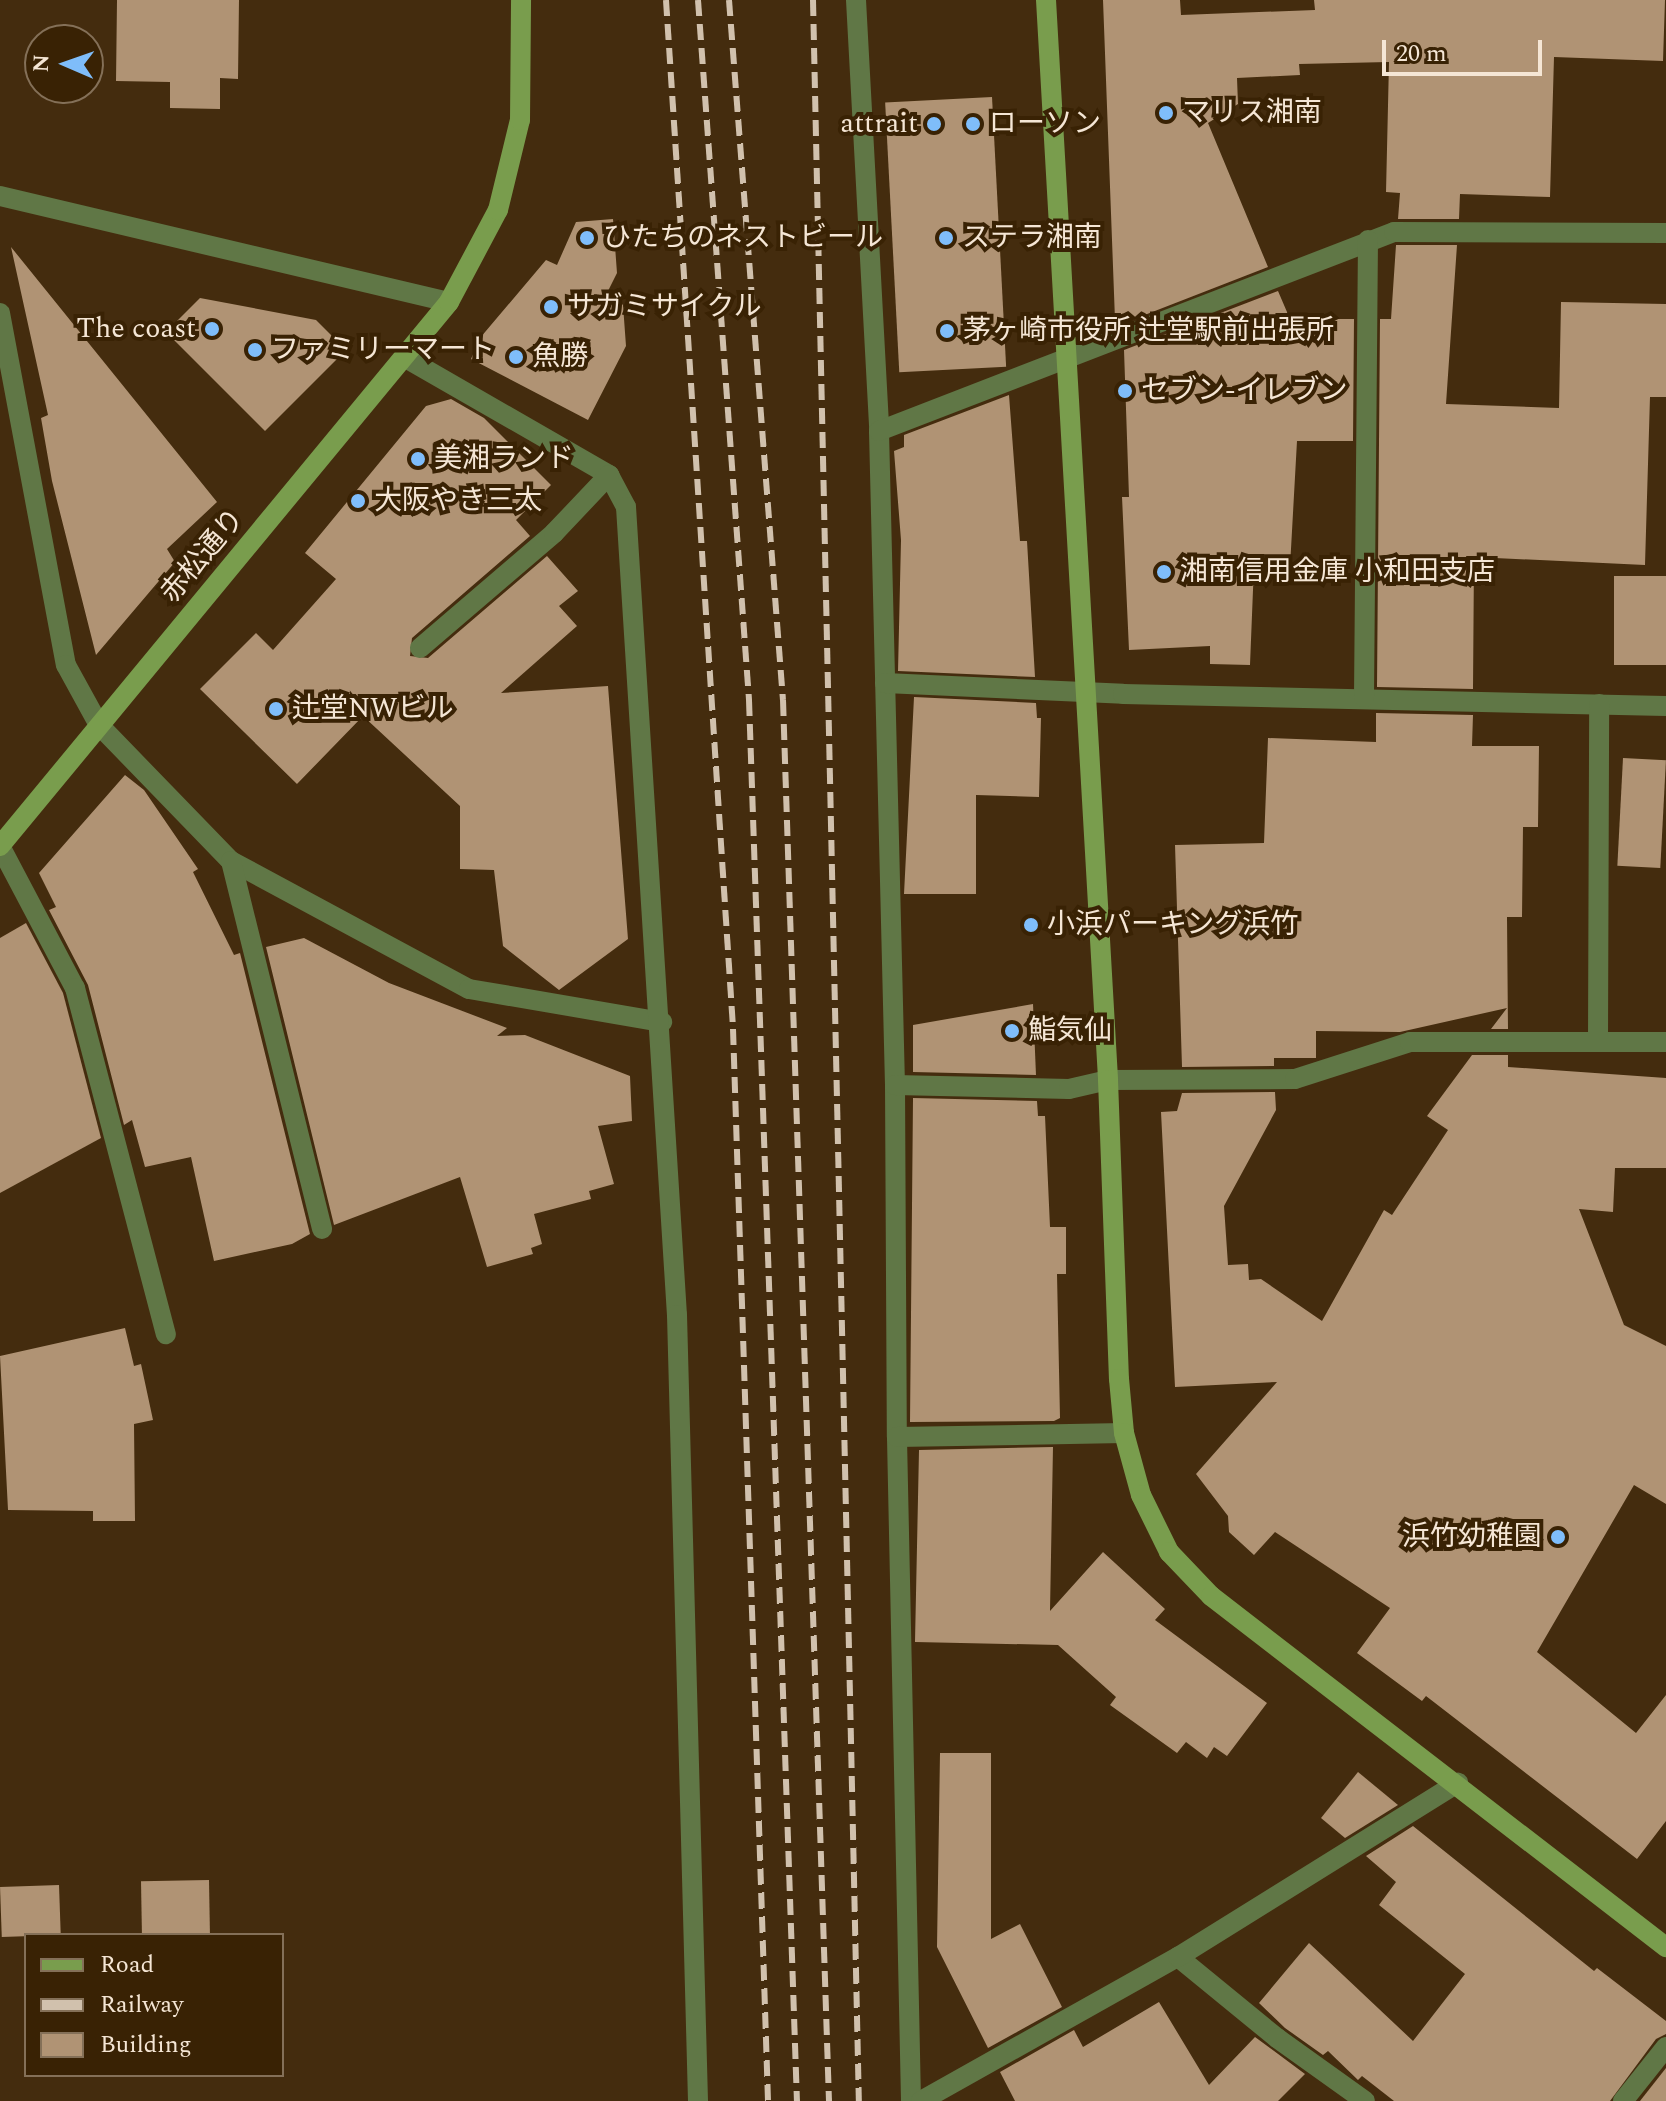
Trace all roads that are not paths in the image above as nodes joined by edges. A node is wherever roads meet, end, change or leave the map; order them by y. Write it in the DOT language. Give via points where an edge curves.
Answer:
graph roads {
  1 [pos="521,0"];
  2 [pos="856,0"];
  3 [pos="1046,0"];
  4 [pos="0,196"];
  5 [pos="1666,233"];
  6 [pos="1368,240"];
  7 [pos="449,302"];
  8 [pos="0,313"];
  9 [pos="404,357"];
  10 [pos="1065,362"];
  11 [pos="9,406"];
  12 [pos="879,431"];
  13 [pos="609,475"];
  14 [pos="420,648"];
  15 [pos="885,683"];
  16 [pos="1085,693"];
  17 [pos="1364,697"];
  18 [pos="1599,704"];
  19 [pos="1666,706"];
  20 [pos="99,725"];
  21 [pos="0,846"];
  22 [pos="231,861"];
  23 [pos="662,1022"];
  24 [pos="1598,1041"];
  25 [pos="1666,1042"];
  26 [pos="1108,1080"];
  27 [pos="895,1085"];
  28 [pos="322,1229"];
  29 [pos="166,1334"];
  30 [pos="1124,1433"];
  31 [pos="897,1437"];
  32 [pos="1458,1783"];
  33 [pos="1666,1947"];
  34 [pos="1178,1957"];
  35 [pos="1666,2047"];
  36 [pos="698,2101"];
  37 [pos="911,2101"];
  38 [pos="921,2101"];
  39 [pos="1365,2101"];
  40 [pos="1623,2101"];
  1 -- 7 [label="street, 赤松通り" via="517,135 498,210"];
  2 -- 12 [label="street"];
  3 -- 10 [label="street"];
  4 -- 7 [label="street"];
  5 -- 6 [label="street" via="1394,232"];
  6 -- 10 [label="street"];
  6 -- 17 [label="street"];
  7 -- 9 [label="street, 赤松通り"];
  8 -- 11 [label="street"];
  9 -- 13 [label="street"];
  9 -- 20 [label="street, 赤松通り"];
  10 -- 12 [label="street"];
  10 -- 16 [label="street"];
  11 -- 20 [label="street" via="66,665"];
  12 -- 15 [label="street"];
  13 -- 14 [label="street" via="554,533"];
  13 -- 23 [label="street" via="626,507"];
  15 -- 16 [label="street"];
  15 -- 27 [label="street"];
  16 -- 17 [label="street"];
  16 -- 26 [label="street"];
  17 -- 18 [label="street"];
  18 -- 19 [label="street"];
  18 -- 24 [label="street"];
  20 -- 21 [label="street, 赤松通り"];
  20 -- 22 [label="street"];
  21 -- 29 [label="street" via="75,988"];
  22 -- 23 [label="street" via="469,989"];
  22 -- 28 [label="street"];
  23 -- 36 [label="street" via="677,1331"];
  24 -- 25 [label="street"];
  24 -- 26 [label="street" via="1410,1042 1295,1079"];
  26 -- 27 [label="street" via="1069,1089"];
  26 -- 30 [label="street"];
  27 -- 31 [label="street"];
  30 -- 31 [label="street"];
  30 -- 32 [label="street" via="1141,1495 1169,1552 1211,1596"];
  31 -- 37 [label="street"];
  32 -- 33 [label="street"];
  32 -- 34 [label="street"];
  34 -- 38 [label="street"];
  34 -- 39 [label="street"];
  35 -- 40 [label="street"];
}
